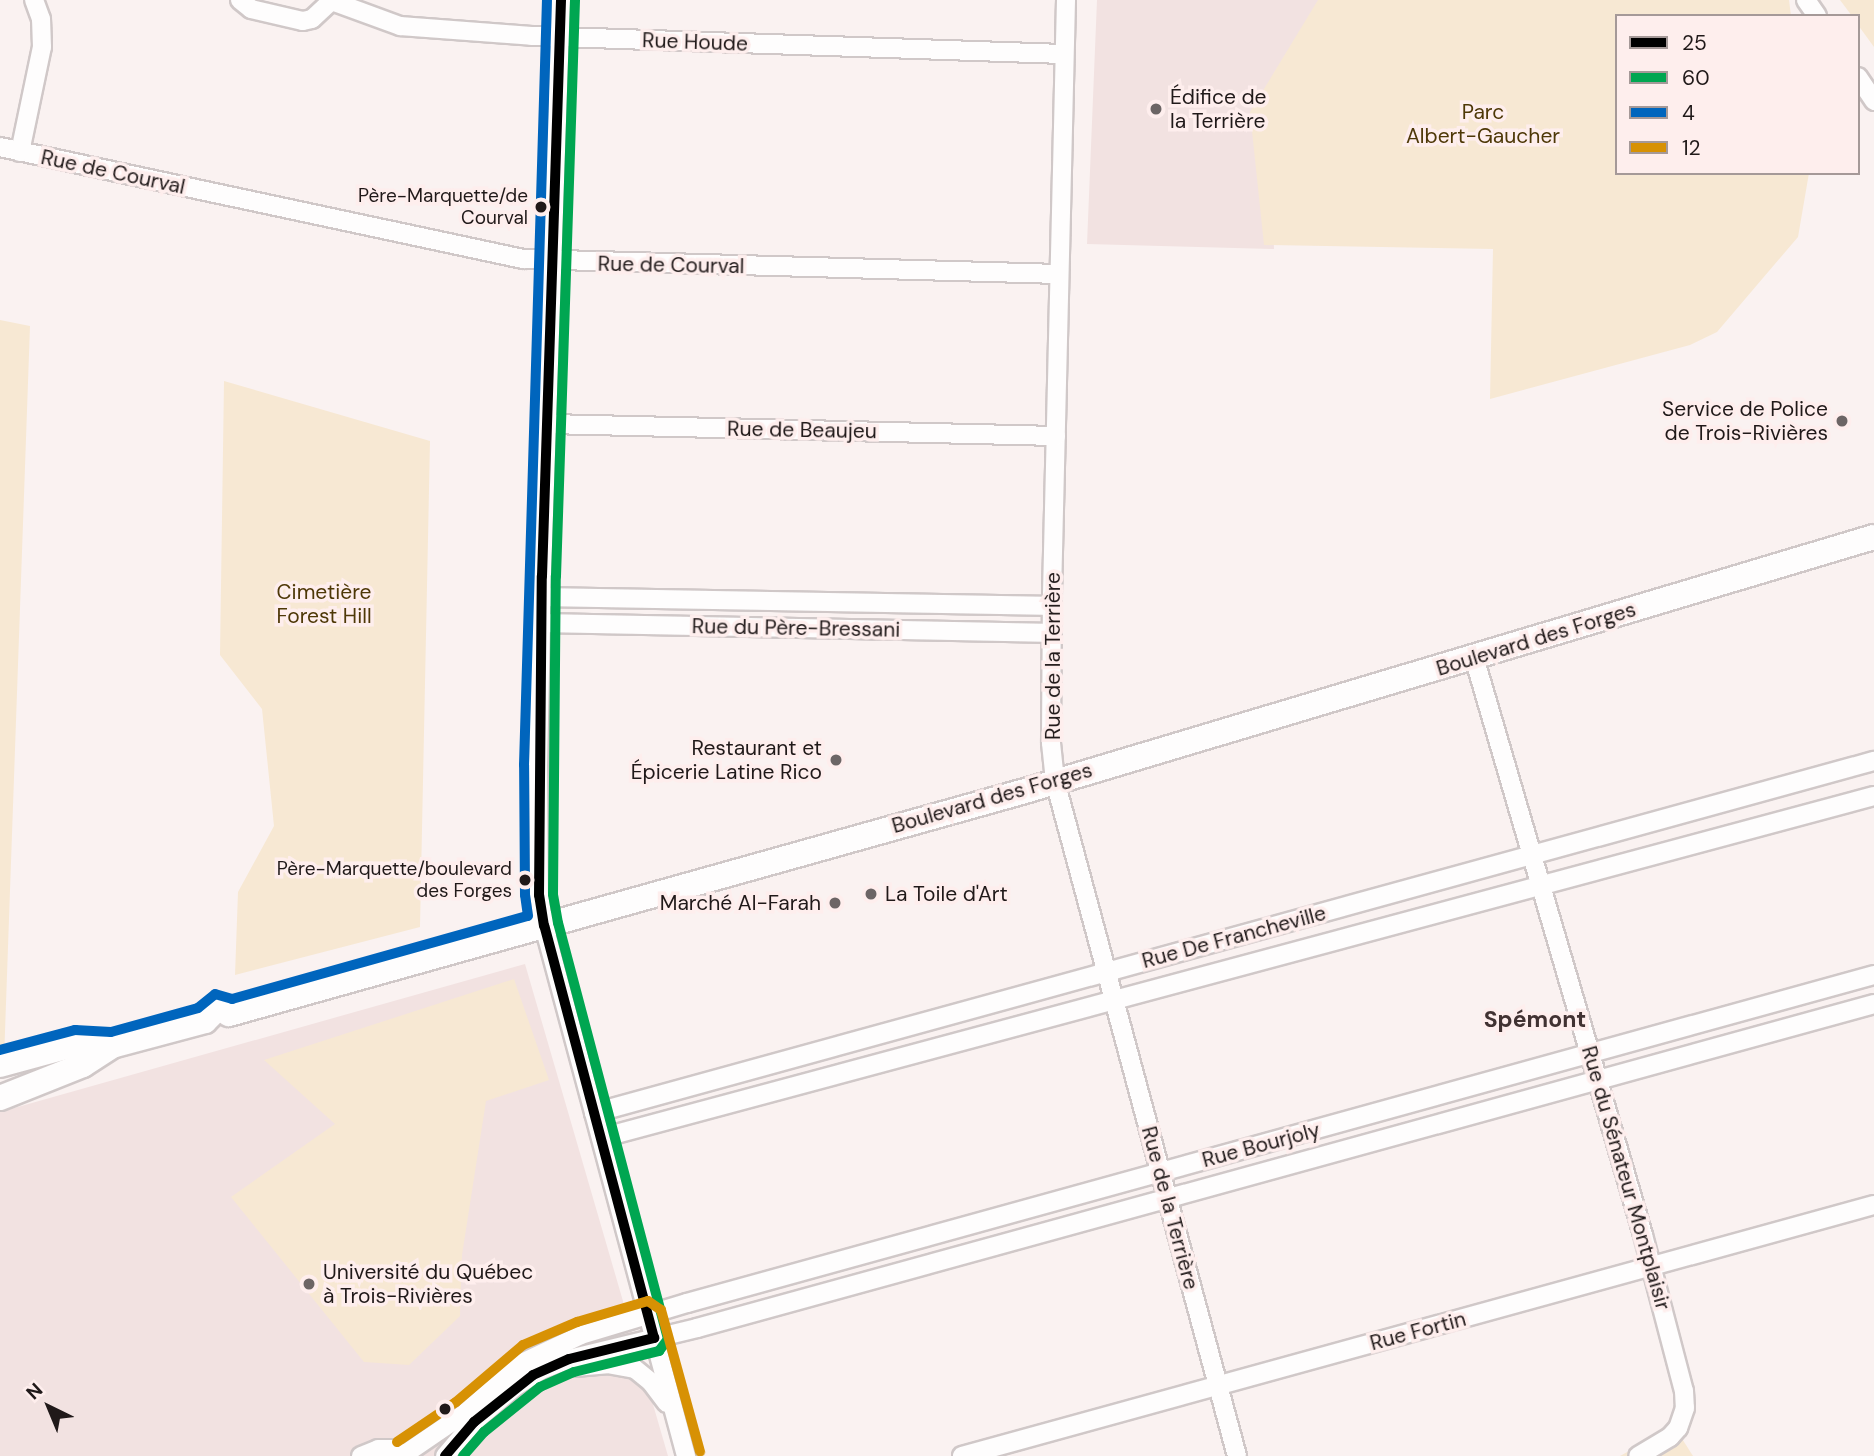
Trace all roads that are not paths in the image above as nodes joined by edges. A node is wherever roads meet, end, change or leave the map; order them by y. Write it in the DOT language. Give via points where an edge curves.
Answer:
graph roads {
  1 [pos="34,0"];
  2 [pos="240,0"];
  3 [pos="561,0"];
  4 [pos="1066,0"];
  5 [pos="330,1"];
  6 [pos="560,37"];
  7 [pos="1064,54"];
  8 [pos="1860,81"];
  9 [pos="1874,100"];
  10 [pos="0,148"];
  11 [pos="20,152"];
  12 [pos="554,261"];
  13 [pos="1059,274"];
  14 [pos="548,424"];
  15 [pos="1056,436"];
  16 [pos="1874,537"];
  17 [pos="541,597"];
  18 [pos="1052,606"];
  19 [pos="541,623"];
  20 [pos="1052,633"];
  21 [pos="1474,657"];
  22 [pos="1874,761"];
  23 [pos="1055,781"];
  24 [pos="1874,796"];
  25 [pos="1534,855"];
  26 [pos="1543,885"];
  27 [pos="544,926"];
  28 [pos="1107,972"];
  29 [pos="1874,975"];
  30 [pos="1114,1000"];
  31 [pos="1874,1004"];
  32 [pos="112,1046"];
  33 [pos="1590,1054"];
  34 [pos="0,1065"];
  35 [pos="1598,1080"];
  36 [pos="0,1098"];
  37 [pos="594,1113"];
  38 [pos="601,1138"];
  39 [pos="1160,1172"];
  40 [pos="1168,1199"];
  41 [pos="1874,1205"];
  42 [pos="1652,1267"];
  43 [pos="648,1315"];
  44 [pos="654,1338"];
  45 [pos="541,1370"];
  46 [pos="1218,1386"];
  47 [pos="675,1415"];
  48 [pos="407,1455"];
  49 [pos="361,1456"];
  50 [pos="445,1456"];
  51 [pos="686,1456"];
  52 [pos="962,1456"];
  53 [pos="1237,1456"];
  54 [pos="1638,1456"];
  1 -- 11 [label="street" via="41,19 42,47"];
  2 -- 5 [label="street, Rue Houde" via="251,9 303,21 312,19"];
  3 -- 6 [label="street"];
  4 -- 7 [label="street, Rue de la Terrière"];
  5 -- 6 [label="street, Rue Houde" via="400,26"];
  6 -- 7 [label="street, Rue Houde"];
  6 -- 12 [label="street"];
  7 -- 13 [label="street, Rue de la Terrière"];
  8 -- 9 [label="street"];
  10 -- 11 [label="street, Rue de Courval"];
  11 -- 12 [label="street, Rue de Courval" via="523,260"];
  12 -- 13 [label="street, Rue de Courval"];
  12 -- 14 [label="street"];
  13 -- 15 [label="street, Rue de la Terrière"];
  14 -- 15 [label="street, Rue de Beaujeu"];
  14 -- 17 [label="street"];
  15 -- 18 [label="street, Rue de la Terrière"];
  16 -- 21 [label="main road, Boulevard des Forges"];
  17 -- 18 [label="street, Rue du Père-Bressani"];
  17 -- 19 [label="street"];
  18 -- 20 [label="street, Rue de la Terrière"];
  19 -- 20 [label="street, Rue du Père-Bressani"];
  19 -- 27 [label="street" via="539,895"];
  20 -- 23 [label="street, Rue de la Terrière"];
  21 -- 23 [label="main road, Boulevard des Forges"];
  21 -- 25 [label="street, Rue du Sénateur Montplaisir"];
  22 -- 25 [label="street, Rue De Francheville"];
  23 -- 27 [label="main road, Boulevard des Forges"];
  23 -- 28 [label="street, Rue de la Terrière"];
  24 -- 26 [label="street, Rue De Francheville"];
  25 -- 26 [label="street, Rue du Sénateur Montplaisir"];
  25 -- 28 [label="street, Rue De Francheville"];
  26 -- 30 [label="street, Rue De Francheville"];
  26 -- 33 [label="street, Rue du Sénateur Montplaisir"];
  27 -- 32 [label="main road, Boulevard des Forges" via="229,1014 219,1007 205,1021"];
  27 -- 37 [label="street"];
  28 -- 30 [label="street, Rue de la Terrière"];
  28 -- 37 [label="street, Rue De Francheville"];
  29 -- 33 [label="street, Rue Bourjoly"];
  30 -- 38 [label="street, Rue De Francheville"];
  30 -- 39 [label="street, Rue de la Terrière"];
  31 -- 35 [label="street, Rue Bourjoly"];
  32 -- 34 [label="main road, Boulevard des Forges" via="76,1045"];
  32 -- 36 [label="main road, Boulevard des Forges" via="83,1065"];
  33 -- 35 [label="street, Rue du Sénateur Montplaisir"];
  33 -- 39 [label="street, Rue Bourjoly"];
  35 -- 40 [label="street, Rue Bourjoly"];
  35 -- 42 [label="street, Rue du Sénateur Montplaisir"];
  37 -- 38 [label="street"];
  38 -- 43 [label="street"];
  39 -- 40 [label="street, Rue de la Terrière"];
  39 -- 43 [label="street, Rue Bourjoly"];
  40 -- 44 [label="street, Rue Bourjoly"];
  40 -- 46 [label="street, Rue de la Terrière"];
  41 -- 42 [label="street, Rue Fortin"];
  42 -- 46 [label="street, Rue Fortin"];
  42 -- 54 [label="street, Rue du Sénateur Montplaisir" via="1684,1391 1682,1419 1670,1437"];
  43 -- 44 [label="street"];
  43 -- 48 [label="street, Rue Bourjoly" via="581,1335 530,1357"];
  44 -- 45 [label="street, Rue Bourjoly"];
  44 -- 47 [label="street"];
  45 -- 47 [label="street" via="607,1364 635,1369 651,1382"];
  45 -- 50 [label="street, Rue Bourjoly" via="474,1422"];
  46 -- 52 [label="street, Rue Fortin"];
  46 -- 53 [label="street, Rue de la Terrière"];
  47 -- 51 [label="street"];
  48 -- 49 [label="street" via="378,1449"];
}
